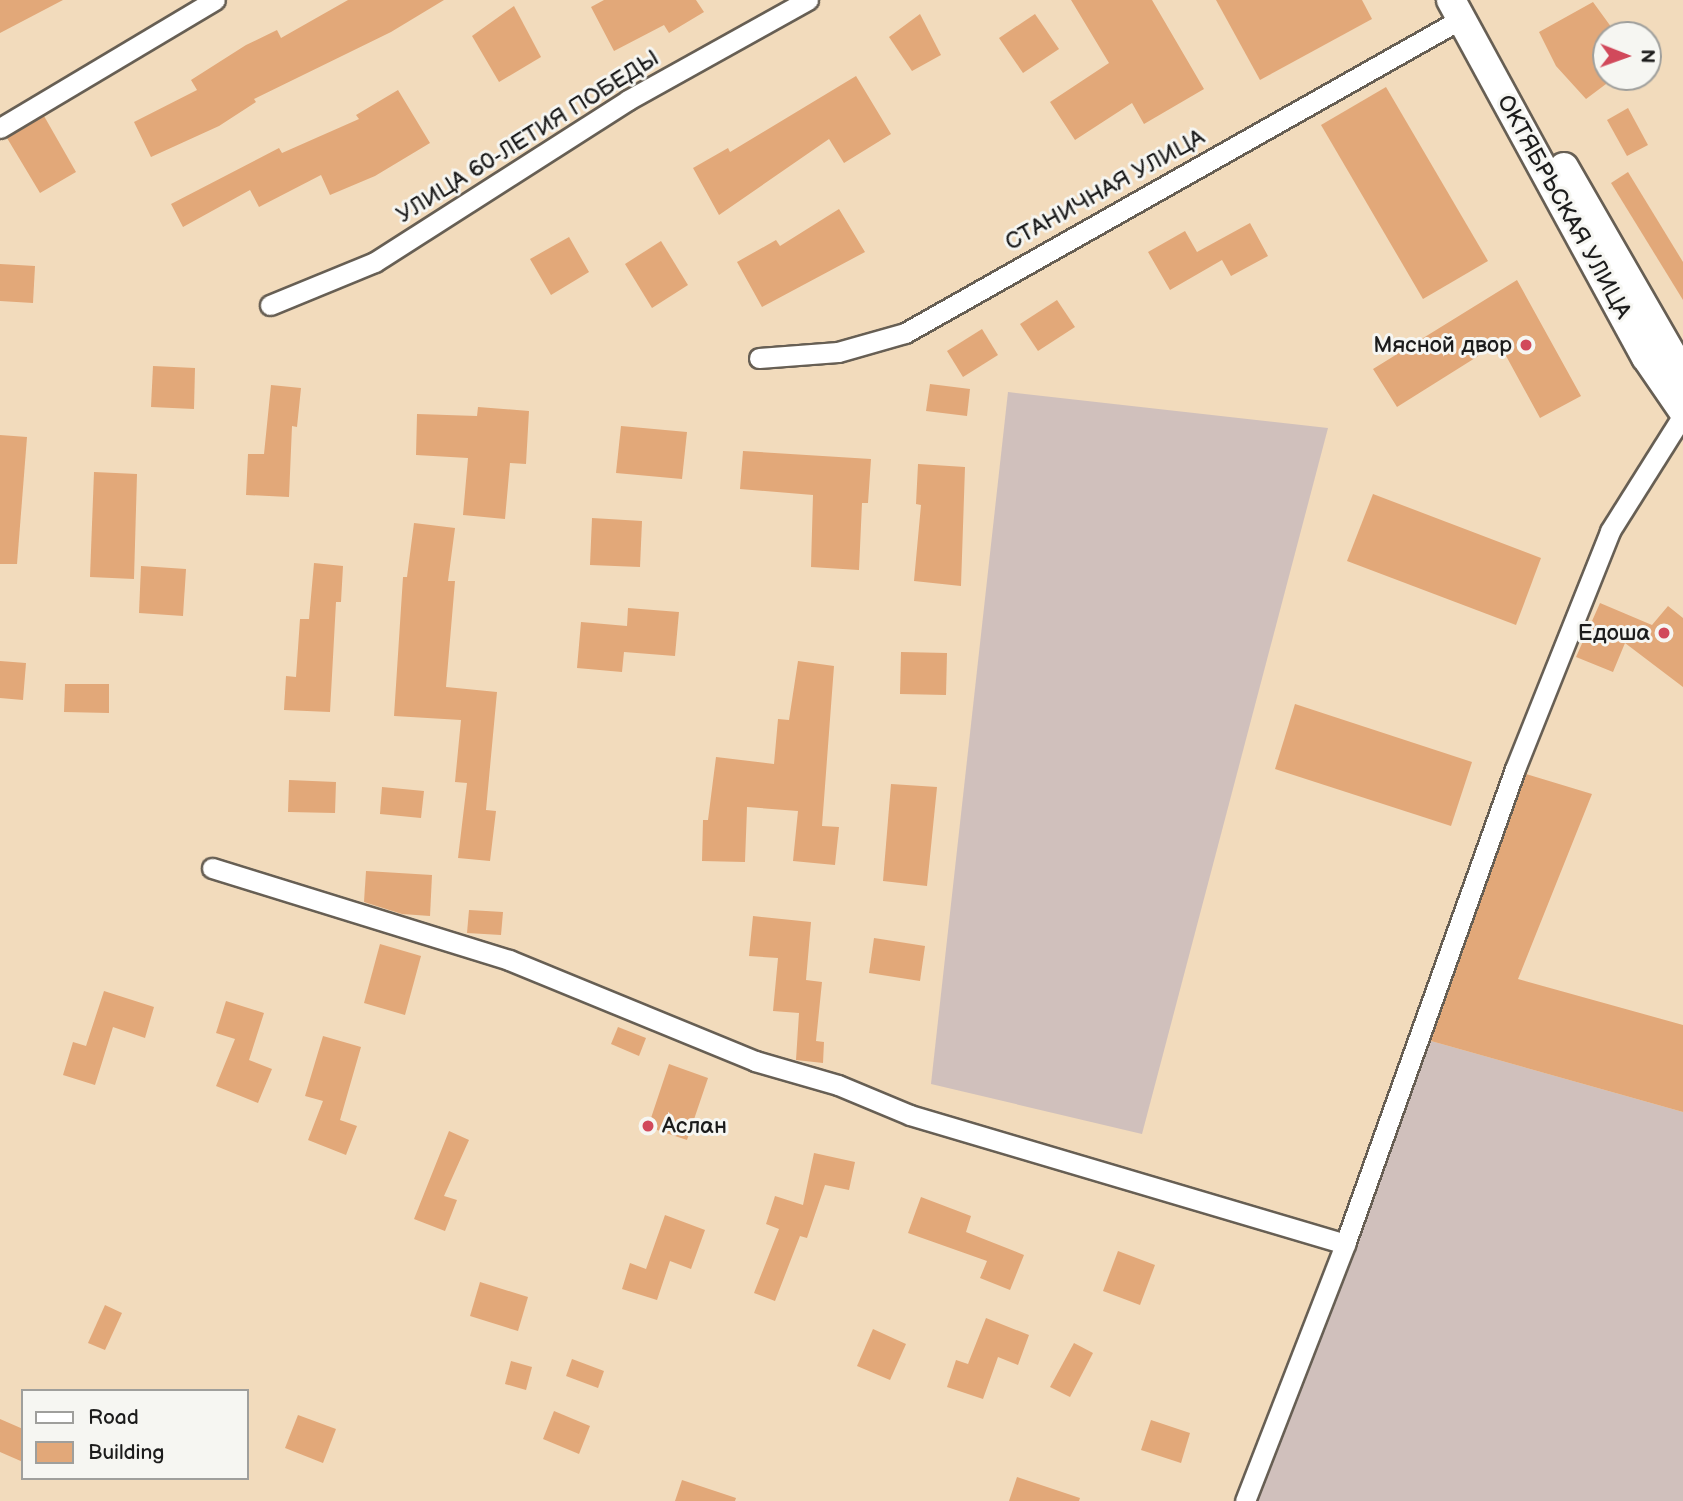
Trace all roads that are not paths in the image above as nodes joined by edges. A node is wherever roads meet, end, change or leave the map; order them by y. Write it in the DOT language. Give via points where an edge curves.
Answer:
graph roads {
  1 [pos="215,0"];
  2 [pos="808,0"];
  3 [pos="1461,6"];
  4 [pos="0,128"];
  5 [pos="270,305"];
  6 [pos="758,358"];
  7 [pos="1683,374"];
  8 [pos="1683,413"];
  9 [pos="212,867"];
  10 [pos="1345,1244"];
  11 [pos="1245,1501"];
  1 -- 4 [label="street"];
  2 -- 5 [label="street, УЛИЦА 60-ЛЕТИЯ ПОБЕДЫ" via="628,100 375,262"];
  3 -- 6 [label="street, СТАНИЧНАЯ УЛИЦА" via="905,332 838,352"];
  3 -- 7 [label="main road, ОКТЯБРЬСКАЯ УЛИЦА"];
  3 -- 8 [label="main road, ОКТЯБРЬСКАЯ УЛИЦА" via="1646,357"];
  8 -- 10 [label="street" via="1610,531 1515,769"];
  9 -- 10 [label="street" via="509,960 754,1061 838,1085 909,1115"];
  10 -- 11 [label="street"];
}
